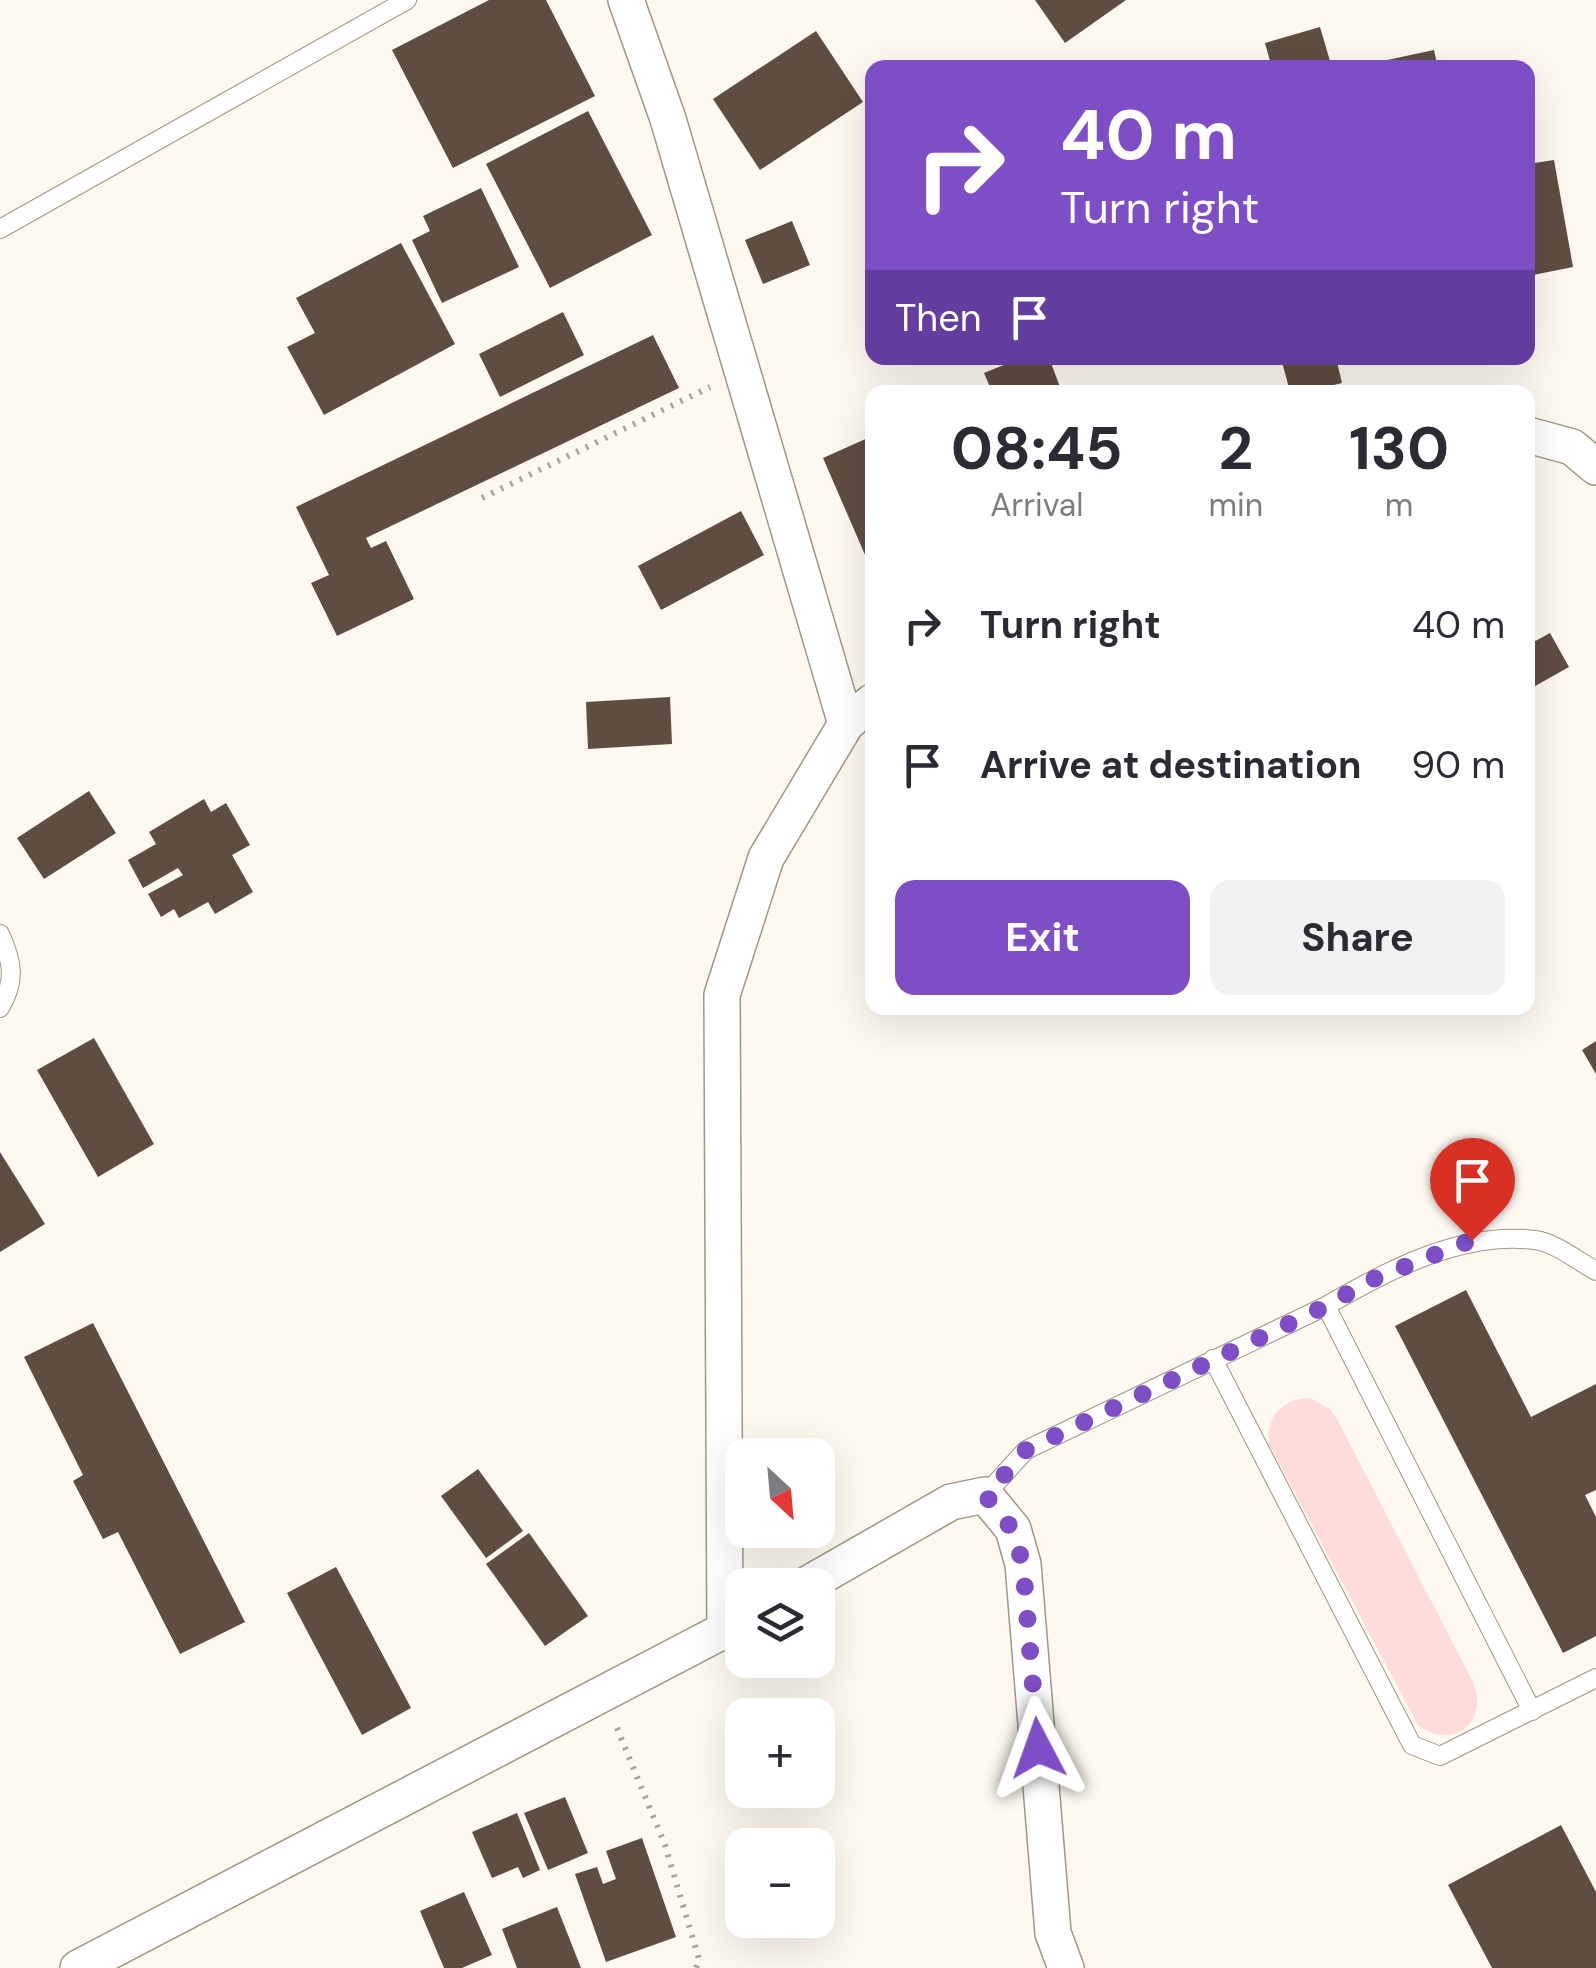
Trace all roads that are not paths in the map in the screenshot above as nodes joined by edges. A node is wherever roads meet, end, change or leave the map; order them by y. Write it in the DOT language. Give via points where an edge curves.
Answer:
graph roads {
  1 [pos="407,0"];
  2 [pos="626,0"];
  3 [pos="0,229"];
  4 [pos="1535,437"];
  5 [pos="1596,467"];
  6 [pos="859,713"];
  7 [pos="0,934"];
  8 [pos="0,1008"];
  9 [pos="1596,1271"];
  10 [pos="1326,1306"];
  11 [pos="1214,1359"];
  12 [pos="986,1496"];
  13 [pos="733,1568"];
  14 [pos="835,1568"];
  15 [pos="725,1631"];
  16 [pos="1596,1678"];
  17 [pos="1532,1711"];
  18 [pos="78,1968"];
  19 [pos="1066,1968"];
  1 -- 3 [label="lane"];
  2 -- 6 [label="street"];
  4 -- 5 [label="street" via="1572,447"];
  6 -- 13 [label="street" via="766,858 722,996"];
  7 -- 8 [label="lane" via="12,988"];
  9 -- 10 [label="lane" via="1538,1240 1472,1240 1371,1280"];
  10 -- 11 [label="lane"];
  10 -- 17 [label="lane"];
  11 -- 12 [label="lane" via="1026,1450"];
  11 -- 17 [label="lane" via="1412,1744 1440,1756"];
  12 -- 14 [label="street" via="951,1502"];
  12 -- 19 [label="street" via="1012,1529 1023,1564 1053,1933"];
  15 -- 18 [label="street"];
  16 -- 17 [label="lane"];
}
